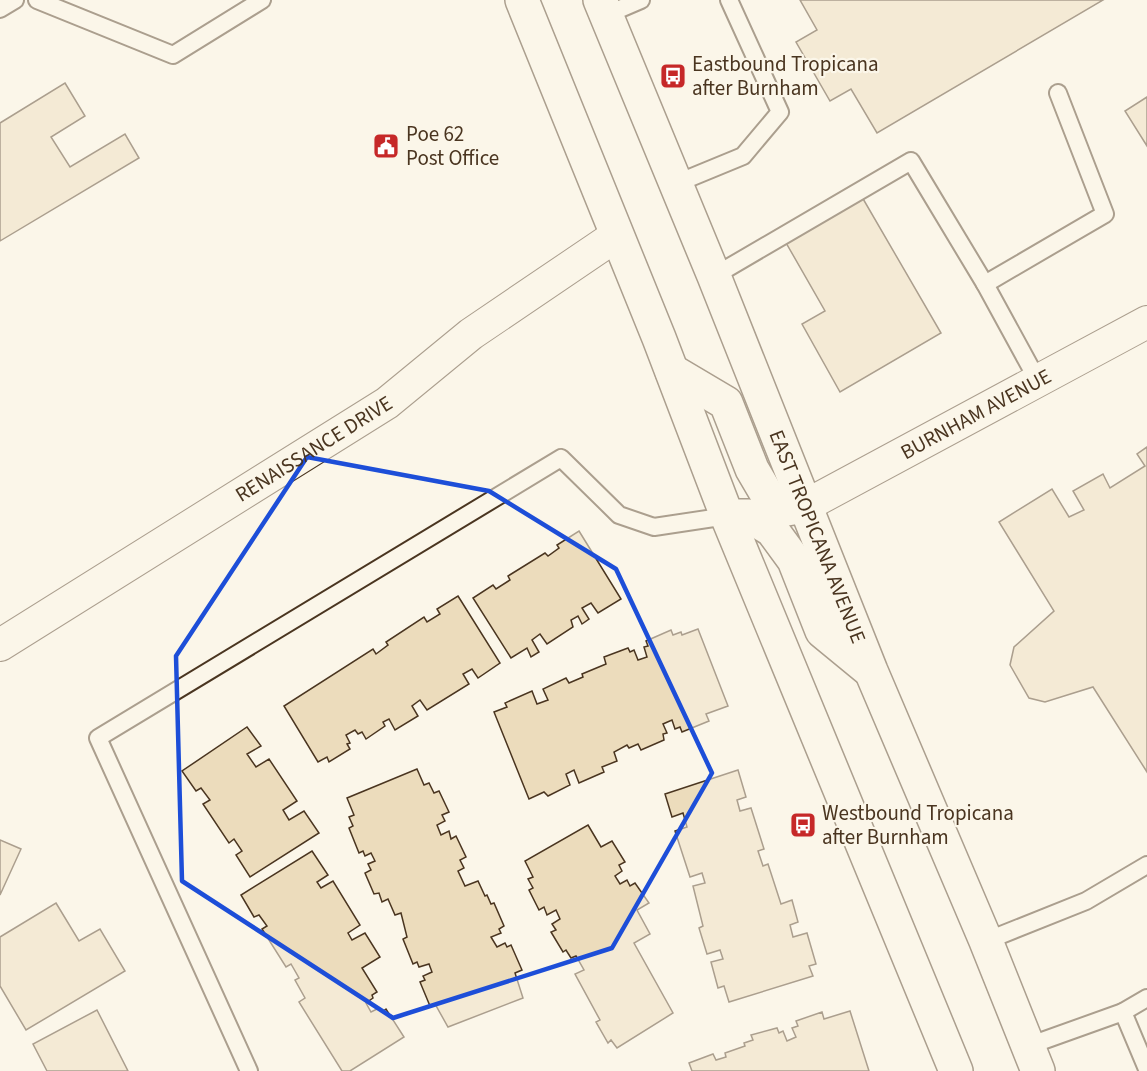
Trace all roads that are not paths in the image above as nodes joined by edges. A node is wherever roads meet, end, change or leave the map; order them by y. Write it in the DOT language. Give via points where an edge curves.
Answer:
graph roads {
  1 [pos="15,0"];
  2 [pos="37,0"];
  3 [pos="262,0"];
  4 [pos="522,0"];
  5 [pos="641,0"];
  6 [pos="729,0"];
  7 [pos="603,7"];
  8 [pos="0,9"];
  9 [pos="1058,93"];
  10 [pos="675,184"];
  11 [pos="617,236"];
  12 [pos="714,276"];
  13 [pos="985,284"];
  14 [pos="1147,322"];
  15 [pos="672,371"];
  16 [pos="1038,381"];
  17 [pos="805,506"];
  18 [pos="727,516"];
  19 [pos="0,645"];
  20 [pos="871,671"];
  21 [pos="1147,865"];
  22 [pos="986,941"];
  23 [pos="1147,998"];
  24 [pos="1123,1012"];
  25 [pos="1033,1058"];
  26 [pos="1147,1069"];
  27 [pos="249,1071"];
  28 [pos="956,1071"];
  1 -- 8 [label="lane"];
  2 -- 3 [label="lane" via="173,56"];
  4 -- 11 [label="main road"];
  5 -- 7 [label="lane"];
  6 -- 10 [label="lane" via="780,112 743,156"];
  7 -- 10 [label="main road, EAST TROPICANA AVENUE"];
  9 -- 13 [label="lane" via="1105,214"];
  10 -- 12 [label="main road, EAST TROPICANA AVENUE"];
  11 -- 15 [label="main road"];
  11 -- 19 [label="street, RENAISSANCE DRIVE" via="471,334 387,403"];
  12 -- 13 [label="lane" via="911,161"];
  12 -- 17 [label="main road, EAST TROPICANA AVENUE"];
  13 -- 16 [label="lane"];
  14 -- 16 [label="street, BURNHAM AVENUE"];
  15 -- 17 [label="main road" via="726,403 752,469 769,498 788,509"];
  15 -- 18 [label="main road"];
  16 -- 17 [label="street, BURNHAM AVENUE"];
  17 -- 20 [label="main road, EAST TROPICANA AVENUE"];
  18 -- 20 [label="main road" via="748,516 772,530 794,560 822,631"];
  18 -- 27 [label="lane" via="654,526 619,514 561,458 98,738"];
  18 -- 28 [label="main road"];
  20 -- 22 [label="main road, EAST TROPICANA AVENUE"];
  21 -- 22 [label="lane" via="1086,901"];
  22 -- 25 [label="main road, EAST TROPICANA AVENUE"];
  23 -- 24 [label="lane"];
  24 -- 25 [label="lane"];
  24 -- 26 [label="lane"];
}
